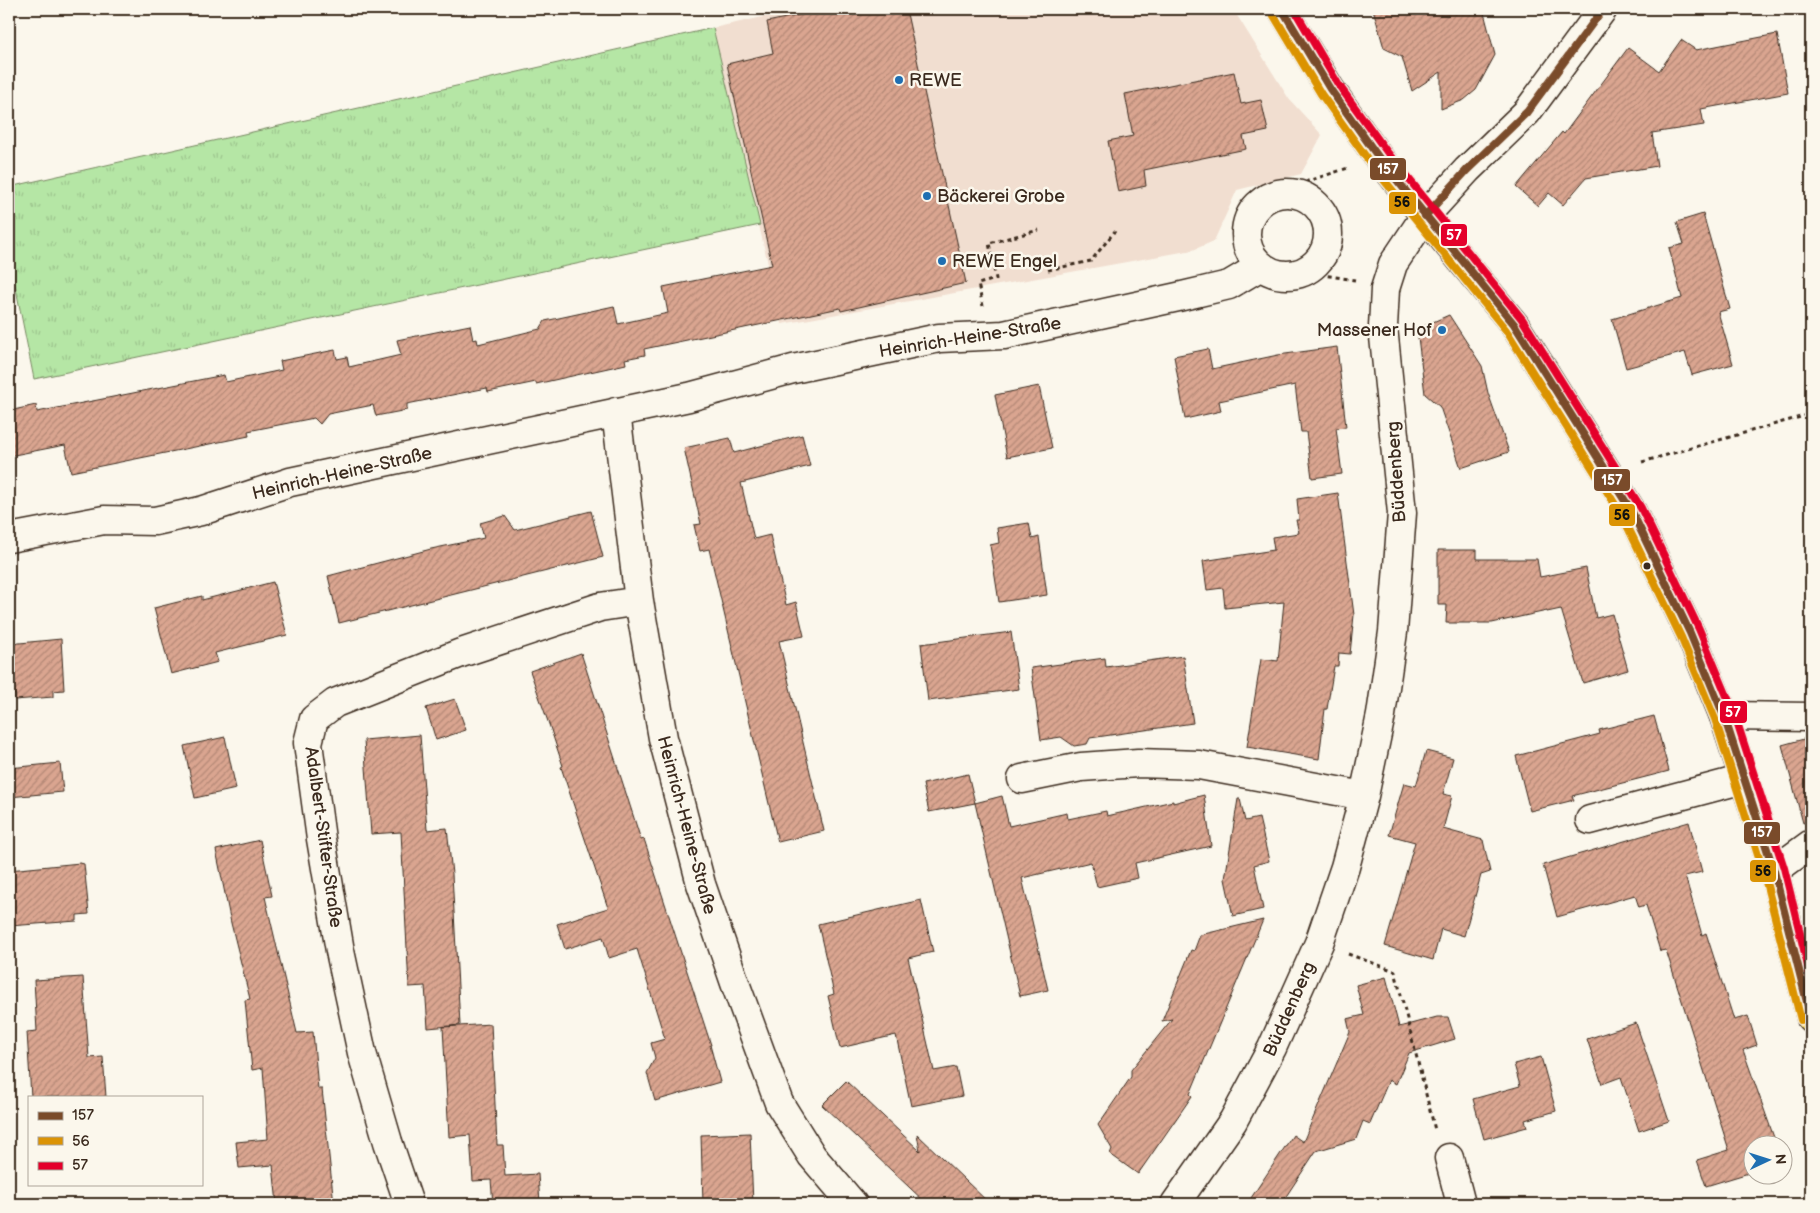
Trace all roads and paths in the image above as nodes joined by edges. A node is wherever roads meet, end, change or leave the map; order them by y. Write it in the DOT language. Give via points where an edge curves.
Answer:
graph roads {
  1 [pos="1282,9"];
  2 [pos="1603,9"];
  3 [pos="1348,168"];
  4 [pos="1293,193"];
  5 [pos="1425,216"];
  6 [pos="1039,230"];
  7 [pos="1115,231"];
  8 [pos="1261,266"];
  9 [pos="1048,270"];
  10 [pos="1304,272"];
  11 [pos="1360,281"];
  12 [pos="990,336"];
  13 [pos="616,412"];
  14 [pos="1811,414"];
  15 [pos="1642,462"];
  16 [pos="9,538"];
  17 [pos="639,601"];
  18 [pos="1724,716"];
  19 [pos="1811,717"];
  20 [pos="1022,779"];
  21 [pos="1744,779"];
  22 [pos="1364,796"];
  23 [pos="1590,820"];
  24 [pos="1811,844"];
  25 [pos="1774,870"];
  26 [pos="1319,943"];
  27 [pos="1811,1018"];
  28 [pos="1449,1158"];
  29 [pos="409,1204"];
  30 [pos="853,1204"];
  31 [pos="1175,1204"];
  32 [pos="1460,1204"];
  1 -- 5 [label="main road" via="1330,90"];
  2 -- 5 [label="street, Büddenberg" via="1527,112"];
  3 -- 4 [label="path" via="1308,181"];
  4 -- 8 [label="street" via="1274,195 1261,202 1250,215 1246,243"];
  4 -- 10 [label="street" via="1317,205 1325,218 1328,234 1326,248 1316,264"];
  5 -- 18 [label="main road" via="1514,324 1627,504 1690,633"];
  5 -- 22 [label="street, Büddenberg" via="1393,264 1385,289 1384,327 1402,513 1393,632 1381,715"];
  6 -- 12 [label="path" via="989,243 996,279 978,284"];
  7 -- 9 [label="path" via="1091,261"];
  8 -- 10 [label="street" via="1287,276"];
  8 -- 12 [label="street, Heinrich-Heine-Straße" via="1229,285"];
  10 -- 11 [label="path"];
  12 -- 13 [label="street, Heinrich-Heine-Straße" via="929,340"];
  13 -- 16 [label="street, Heinrich-Heine-Straße" via="290,482 174,517 104,520"];
  13 -- 17 [label="street, Heinrich-Heine-Straße"];
  14 -- 15 [label="path"];
  17 -- 29 [label="street, Adalbert-Stifter-Straße" via="600,606 461,653 335,703 314,719 308,743 340,951 362,1053"];
  17 -- 30 [label="street, Heinrich-Heine-Straße" via="663,738 701,884 734,984 780,1103 812,1156"];
  18 -- 19 [label="street"];
  18 -- 21 [label="main road"];
  20 -- 22 [label="street" via="1081,767 1138,763 1199,766"];
  21 -- 23 [label="street"];
  21 -- 25 [label="main road"];
  22 -- 26 [label="street, Büddenberg" via="1345,868"];
  24 -- 25 [label="street"];
  25 -- 27 [label="main road"];
  26 -- 28 [label="path" via="1395,971 1441,1152"];
  26 -- 31 [label="street, Büddenberg" via="1272,1048 1233,1121"];
  28 -- 32 [label="street"];
}
